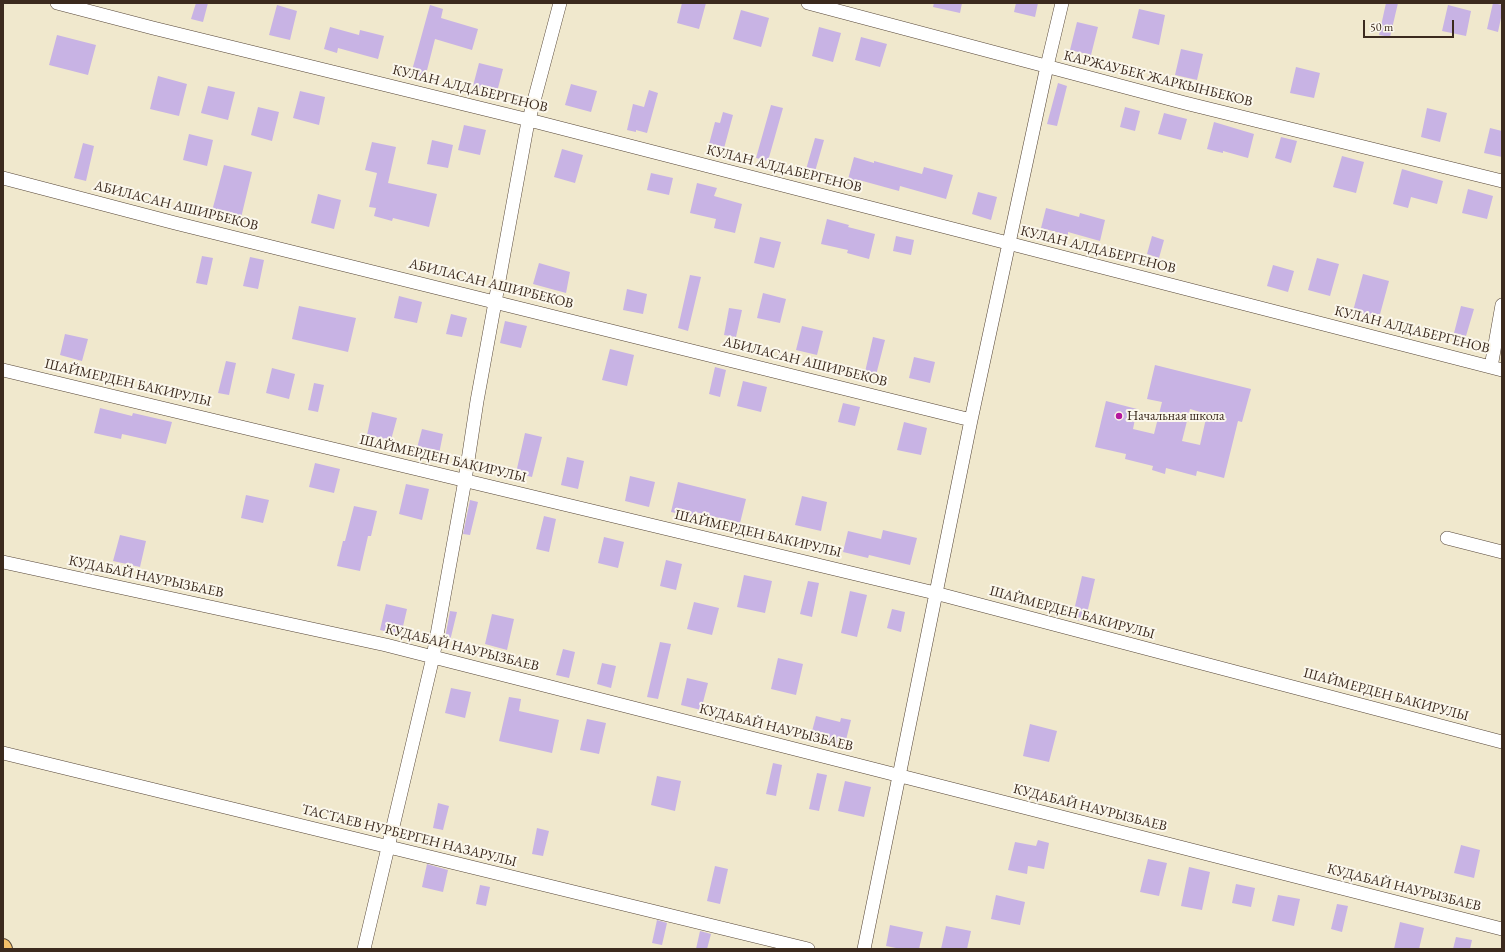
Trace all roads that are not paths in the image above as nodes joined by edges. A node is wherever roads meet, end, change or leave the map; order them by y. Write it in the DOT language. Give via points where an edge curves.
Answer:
graph roads {
  1 [pos="57,3"];
  2 [pos="560,3"];
  3 [pos="808,3"];
  4 [pos="1062,3"];
  5 [pos="1047,66"];
  6 [pos="529,120"];
  7 [pos="3,178"];
  8 [pos="1502,180"];
  9 [pos="1009,244"];
  10 [pos="496,302"];
  11 [pos="1502,305"];
  12 [pos="1496,368"];
  13 [pos="3,370"];
  14 [pos="971,420"];
  15 [pos="465,480"];
  16 [pos="1446,538"];
  17 [pos="1502,552"];
  18 [pos="3,562"];
  19 [pos="935,593"];
  20 [pos="433,657"];
  21 [pos="1502,742"];
  22 [pos="3,753"];
  23 [pos="899,776"];
  24 [pos="388,847"];
  25 [pos="1502,929"];
  26 [pos="364,949"];
  27 [pos="808,949"];
  28 [pos="864,949"];
  1 -- 6 [label="street, КУЛАН АЛДАБЕРГЕНОВ"];
  2 -- 6 [label="street"];
  3 -- 5 [label="street, КАРЖАУБЕК ЖАРКЫНБЕКОВ"];
  4 -- 5 [label="street"];
  5 -- 8 [label="street, КАРЖАУБЕК ЖАРКЫНБЕКОВ" via="1184,103"];
  5 -- 9 [label="street"];
  6 -- 9 [label="street, КУЛАН АЛДАБЕРГЕНОВ"];
  6 -- 10 [label="street"];
  7 -- 10 [label="street, АБИЛАСАН АШИРБЕКОВ"];
  9 -- 12 [label="street, КУЛАН АЛДАБЕРГЕНОВ"];
  9 -- 14 [label="street"];
  10 -- 14 [label="street, АБИЛАСАН АШИРБЕКОВ"];
  10 -- 15 [label="street"];
  11 -- 12 [label="street"];
  13 -- 15 [label="street, ШАЙМЕРДЕН БАКИРУЛЫ"];
  14 -- 19 [label="street"];
  15 -- 19 [label="street, ШАЙМЕРДЕН БАКИРУЛЫ"];
  15 -- 20 [label="street"];
  16 -- 17 [label="street"];
  18 -- 20 [label="street, КУДАБАЙ НАУРЫЗБАЕВ"];
  19 -- 21 [label="street, ШАЙМЕРДЕН БАКИРУЛЫ"];
  19 -- 23 [label="street"];
  20 -- 23 [label="street, КУДАБАЙ НАУРЫЗБАЕВ"];
  20 -- 24 [label="street"];
  22 -- 24 [label="street, ТАСТАЕВ НУРБЕРГЕН НАЗАРУЛЫ"];
  23 -- 25 [label="street, КУДАБАЙ НАУРЫЗБАЕВ"];
  23 -- 28 [label="street"];
  24 -- 26 [label="street"];
  24 -- 27 [label="street, ТАСТАЕВ НУРБЕРГЕН НАЗАРУЛЫ"];
}
